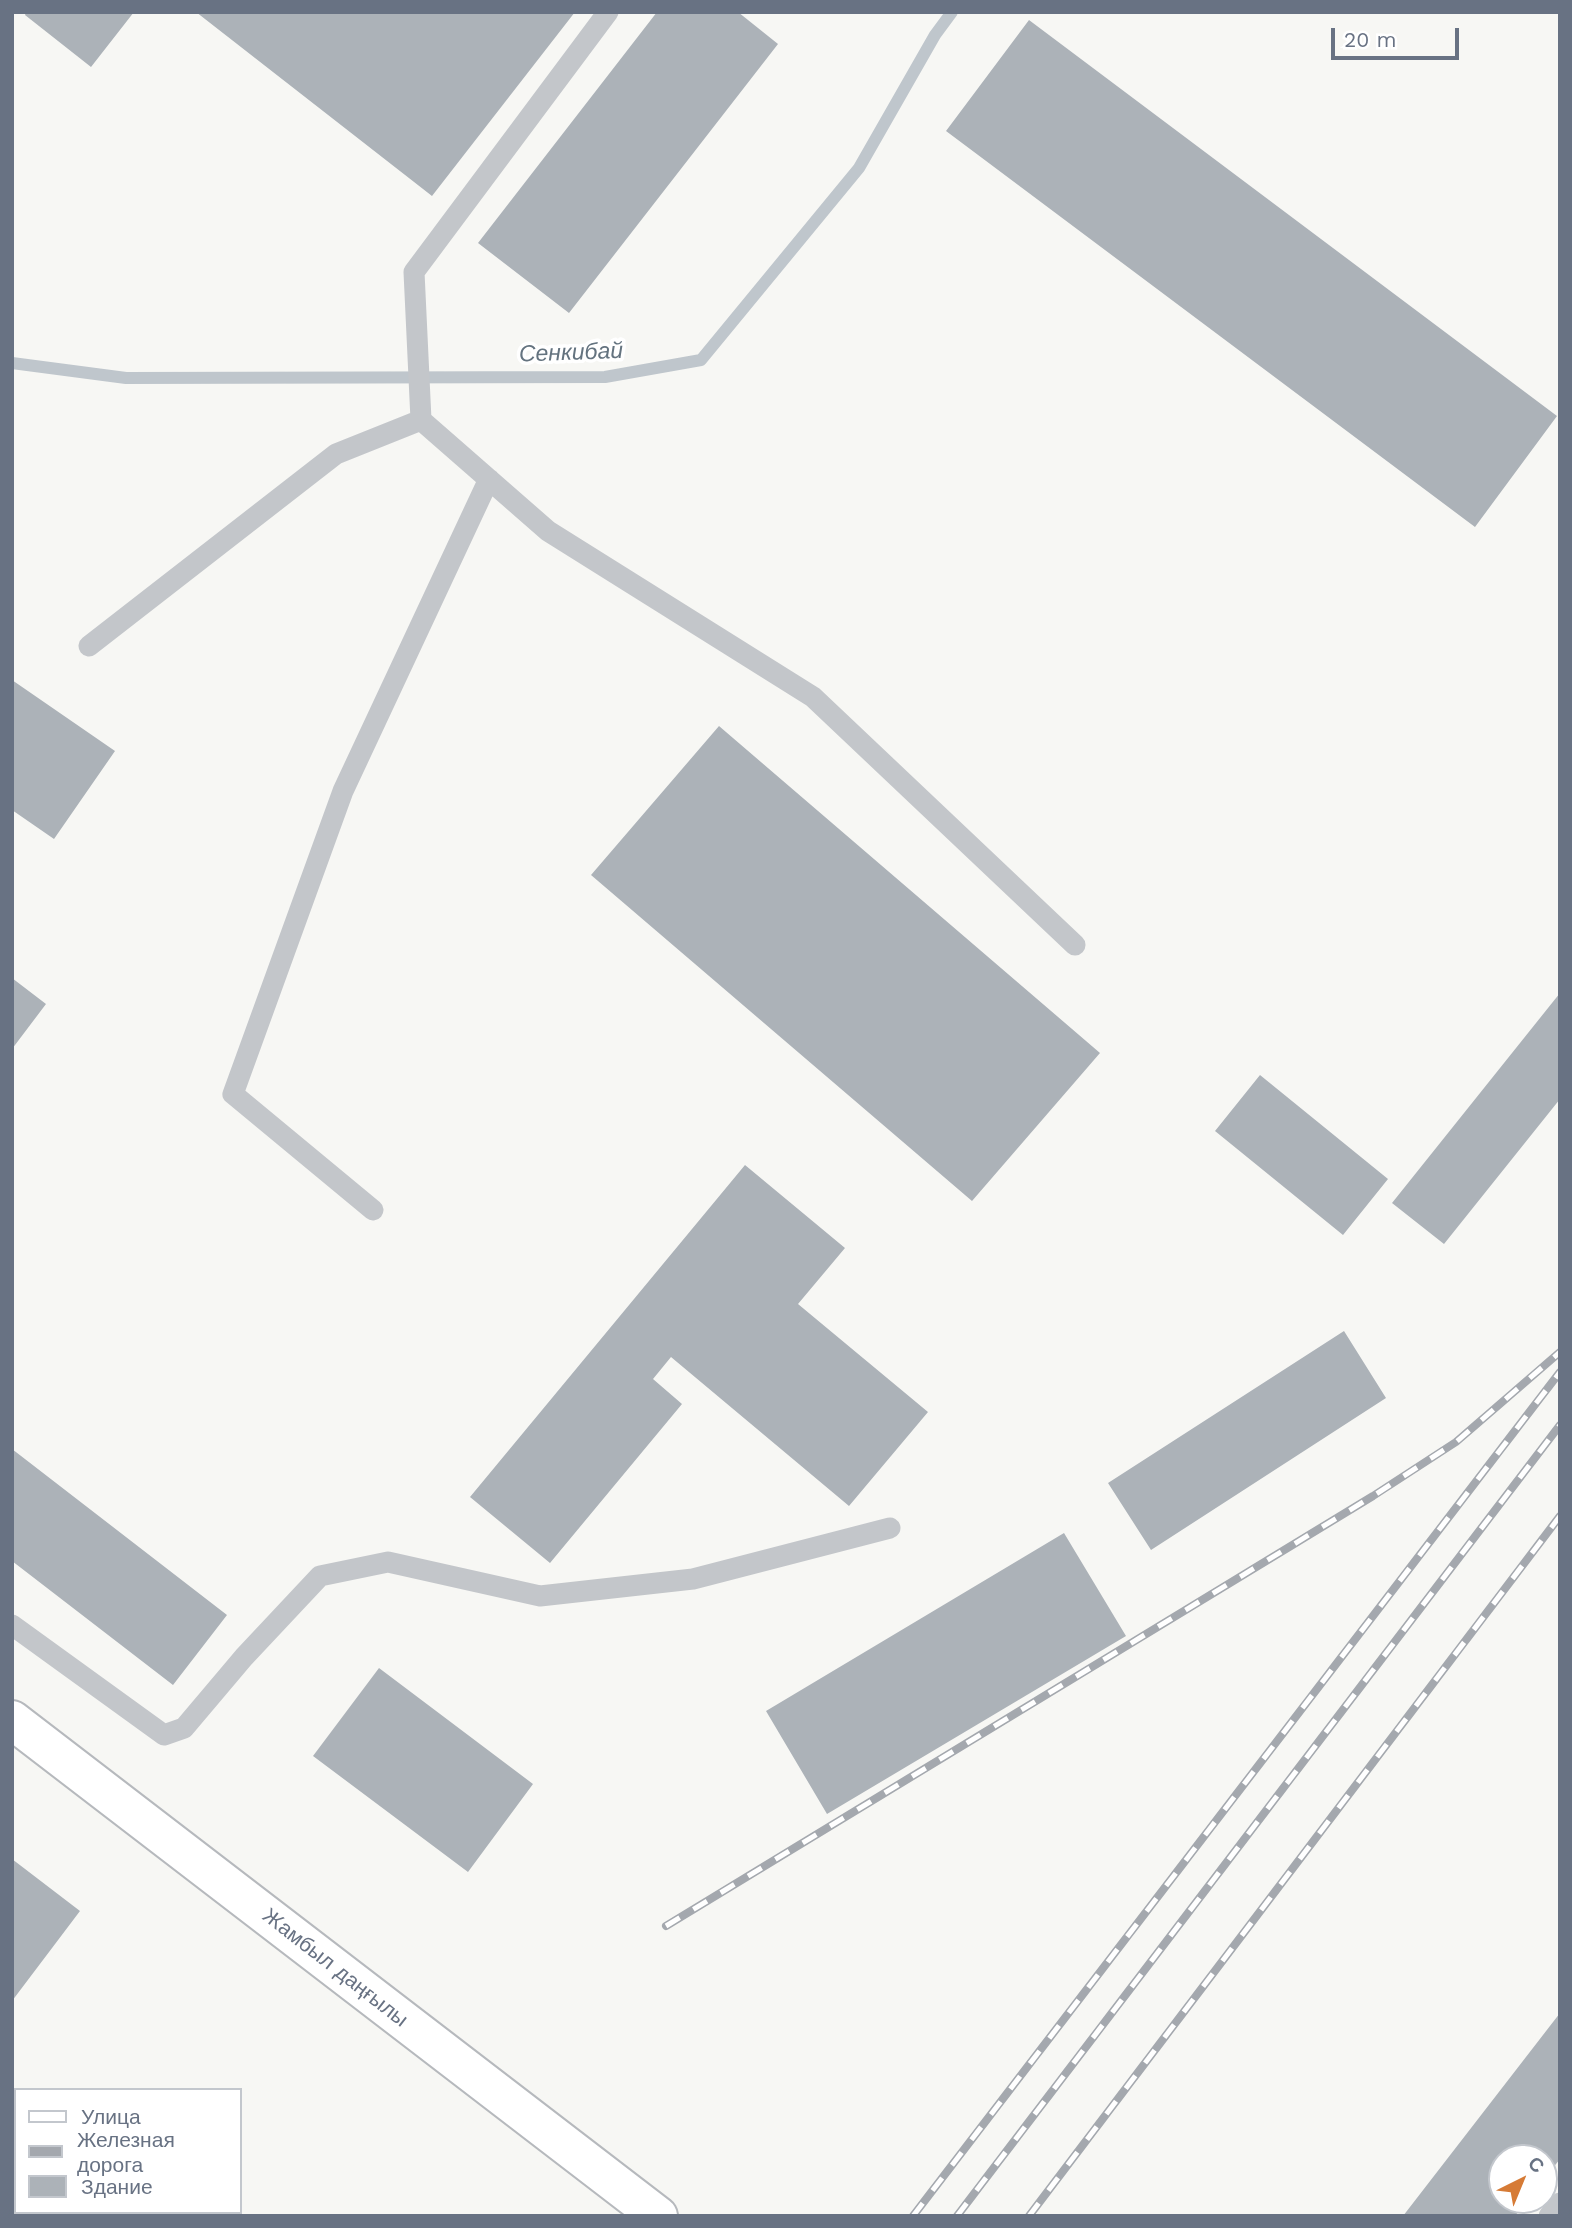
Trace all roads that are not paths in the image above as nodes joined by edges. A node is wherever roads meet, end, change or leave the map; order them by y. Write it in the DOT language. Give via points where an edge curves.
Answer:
graph roads {
  1 [pos="608,12"];
  2 [pos="421,421"];
  3 [pos="489,479"];
  4 [pos="89,646"];
  5 [pos="1074,945"];
  6 [pos="373,1210"];
  7 [pos="890,1528"];
  8 [pos="12,1625"];
  9 [pos="12,1720"];
  10 [pos="1560,2203"];
  11 [pos="658,2216"];
  12 [pos="1549,2216"];
  1 -- 2 [label="lane" via="414,272"];
  2 -- 3 [label="lane"];
  2 -- 4 [label="lane" via="336,454"];
  3 -- 5 [label="lane" via="548,531 813,697"];
  3 -- 6 [label="lane" via="344,790 233,1094"];
  7 -- 8 [label="lane" via="693,1579 540,1596 388,1562 320,1576 184,1728 164,1735"];
  9 -- 11 [label="main road, Жамбыл даңғылы"];
  10 -- 12 [label="lane"];
}
